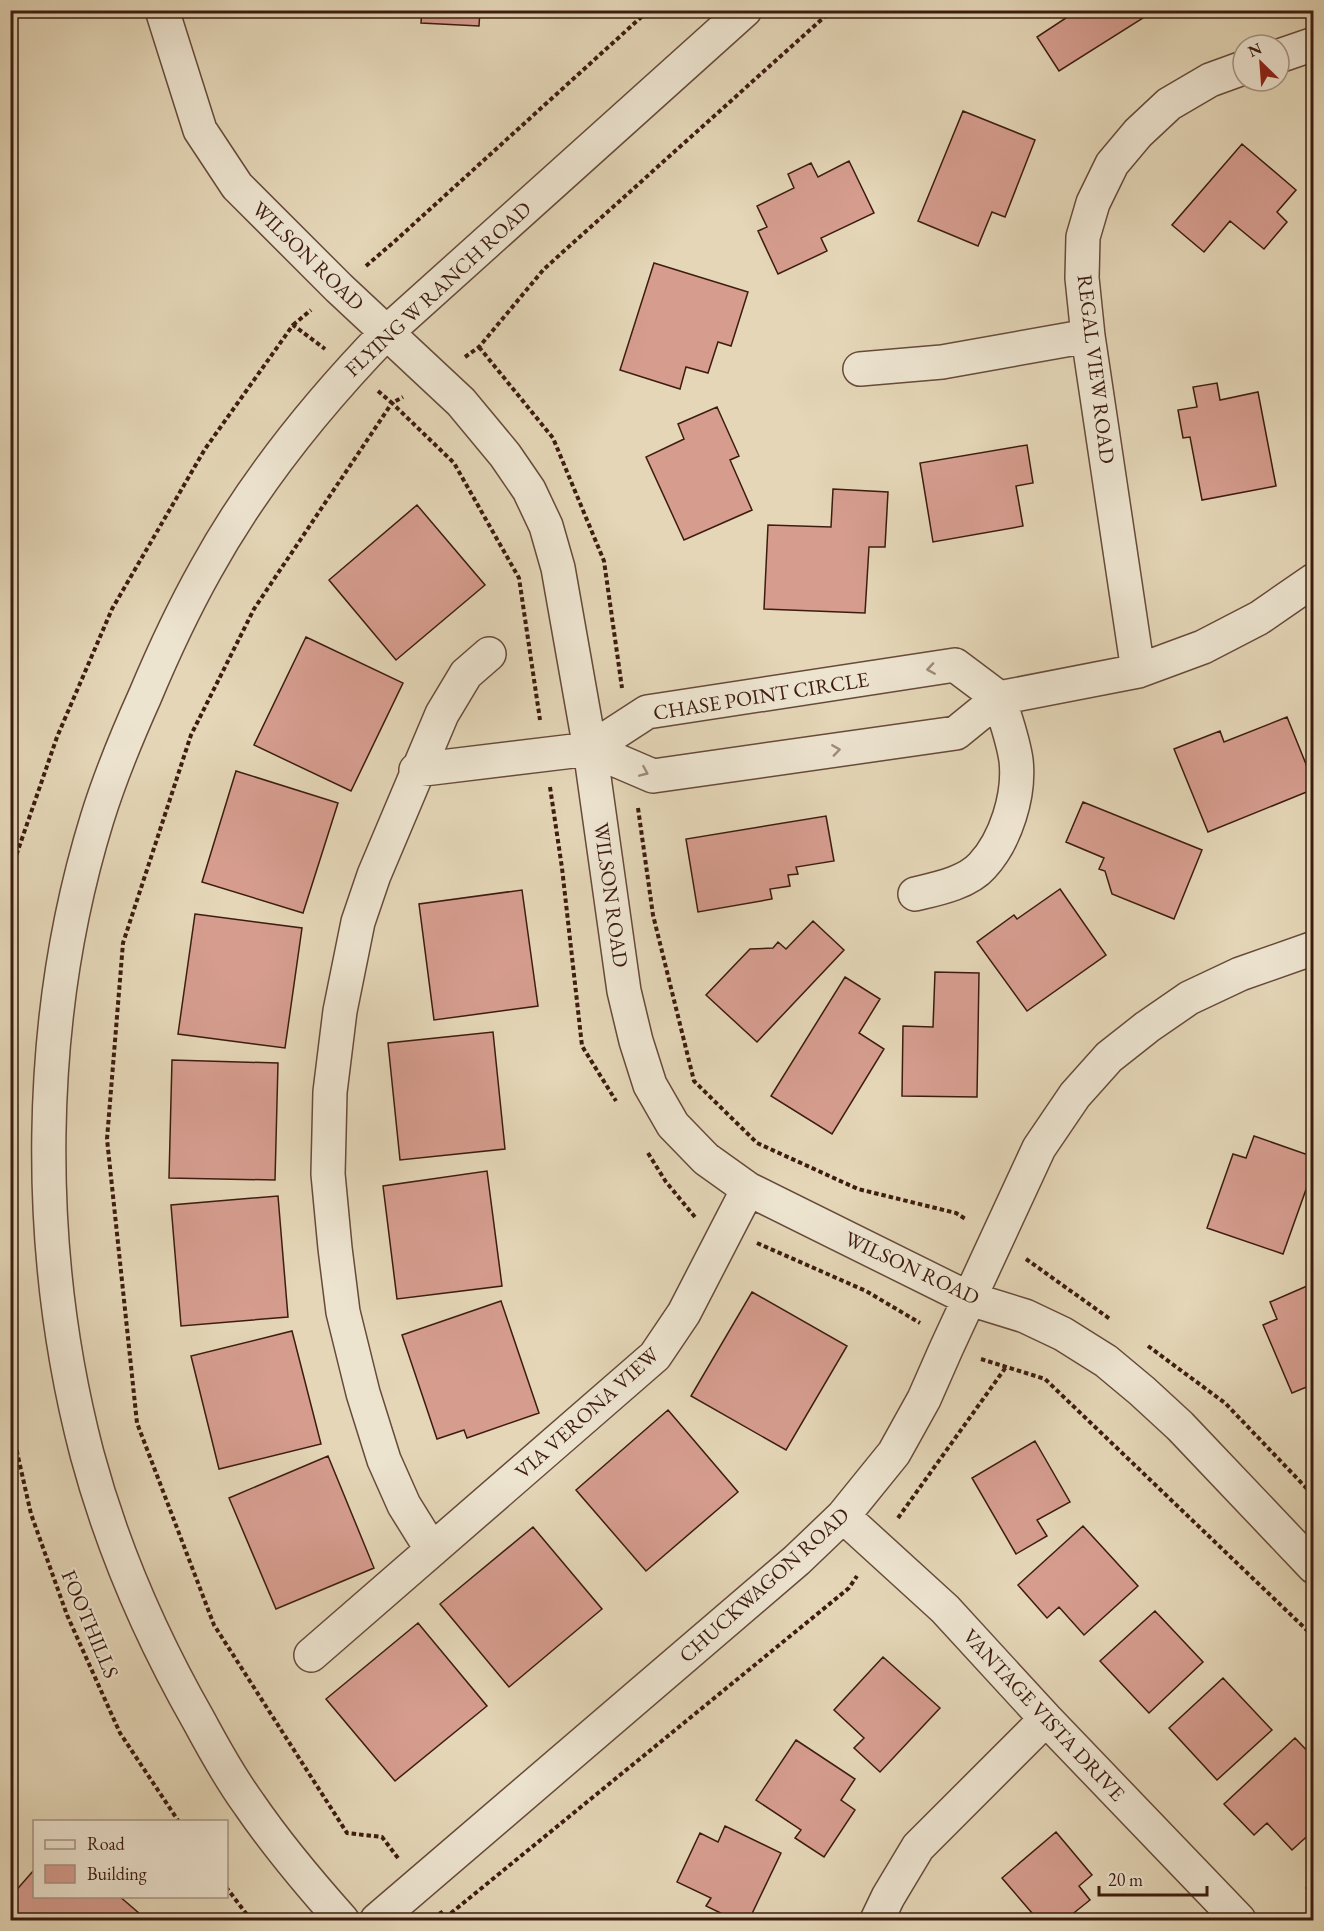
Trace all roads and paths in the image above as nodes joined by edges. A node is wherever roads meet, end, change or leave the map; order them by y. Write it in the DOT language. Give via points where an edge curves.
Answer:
graph roads {
  1 [pos="162,10"];
  2 [pos="649,10"];
  3 [pos="745,10"];
  4 [pos="1314,44"];
  5 [pos="1291,52"];
  6 [pos="1231,72"];
  7 [pos="339,288"];
  8 [pos="293,325"];
  9 [pos="387,332"];
  10 [pos="1088,336"];
  11 [pos="478,347"];
  12 [pos="860,369"];
  13 [pos="1314,580"];
  14 [pos="489,654"];
  15 [pos="1138,671"];
  16 [pos="999,698"];
  17 [pos="627,725"];
  18 [pos="591,749"];
  19 [pos="545,754"];
  20 [pos="633,767"];
  21 [pos="416,770"];
  22 [pos="915,894"];
  23 [pos="1314,948"];
  24 [pos="618,1104"];
  25 [pos="648,1153"];
  26 [pos="748,1189"];
  27 [pos="727,1230"];
  28 [pos="997,1240"];
  29 [pos="970,1299"];
  30 [pos="1111,1319"];
  31 [pos="950,1340"];
  32 [pos="1139,1340"];
  33 [pos="1006,1367"];
  34 [pos="10,1421"];
  35 [pos="1314,1496"];
  36 [pos="843,1516"];
  37 [pos="877,1548"];
  38 [pos="432,1550"];
  39 [pos="1314,1567"];
  40 [pos="1314,1637"];
  41 [pos="311,1654"];
  42 [pos="1046,1719"];
  43 [pos="178,1820"];
  44 [pos="381,1838"];
  45 [pos="228,1890"];
  46 [pos="445,1918"];
  47 [pos="251,1920"];
  48 [pos="342,1920"];
  49 [pos="377,1920"];
  50 [pos="878,1920"];
  51 [pos="1239,1920"];
  1 -- 7 [label="street, WILSON ROAD" via="190,103 215,155 237,186"];
  2 -- 7 [label="path"];
  3 -- 9 [label="street, FLYING W RANCH ROAD"];
  4 -- 5 [label="street"];
  6 -- 10 [label="street, REGAL VIEW ROAD" via="1169,104 1112,164 1093,203 1083,237 1082,278"];
  7 -- 8 [label="path"];
  7 -- 9 [label="street, WILSON ROAD"];
  9 -- 18 [label="street, WILSON ROAD" via="460,402 529,490 546,526 558,568"];
  9 -- 48 [label="street, FLYING W RANCH ROAD" via="306,422 250,499 207,568 132,725 97,819 69,932 54,1023 50,1110 50,1200 56,1288 71,1386 112,1533 168,1667 216,1751 246,1801 297,1869"];
  10 -- 12 [label="street" via="942,362"];
  10 -- 15 [label="street, REGAL VIEW ROAD"];
  11 -- 17 [label="path" via="553,438 604,561"];
  13 -- 15 [label="street" via="1258,618 1203,647"];
  14 -- 21 [label="street" via="466,674"];
  15 -- 16 [label="street"];
  16 -- 17 [label="street, CHASE POINT CIRCLE, one-way" via="955,665 647,712"];
  20 -- 16 [label="street, one-way" via="653,776 956,733"];
  16 -- 22 [label="street" via="1016,760 1015,802 1000,838 981,867 955,883"];
  17 -- 18 [label="street, CHASE POINT CIRCLE"];
  18 -- 19 [label="street"];
  18 -- 20 [label="street"];
  18 -- 26 [label="street, WILSON ROAD" via="624,991 650,1085 673,1125 706,1159"];
  19 -- 21 [label="street"];
  19 -- 24 [label="path" via="582,1046"];
  19 -- 44 [label="path" via="519,578 454,463 392,403 254,609 191,735 123,943 107,1139 137,1423 214,1625 347,1833"];
  20 -- 28 [label="path" via="653,915 694,1081 757,1143 858,1189 956,1213"];
  21 -- 38 [label="street" via="358,922 340,1011 330,1092 328,1174 343,1312 363,1393 384,1460 404,1505"];
  23 -- 28 [label="street, CHUCKWAGON ROAD" via="1240,974 1189,998 1109,1057 1075,1095 1039,1148"];
  25 -- 27 [label="path" via="693,1216"];
  26 -- 27 [label="street, VIA VERONA VIEW"];
  26 -- 29 [label="street, WILSON ROAD"];
  27 -- 31 [label="path" via="866,1291"];
  27 -- 38 [label="street, VIA VERONA VIEW" via="684,1313 655,1356"];
  28 -- 29 [label="street, CHUCKWAGON ROAD"];
  28 -- 30 [label="path"];
  29 -- 31 [label="street, CHUCKWAGON ROAD"];
  29 -- 39 [label="street, WILSON ROAD" via="1025,1316 1106,1361 1180,1426"];
  31 -- 33 [label="path" via="985,1361"];
  31 -- 36 [label="street, CHUCKWAGON ROAD" via="894,1453"];
  32 -- 35 [label="path" via="1225,1403"];
  33 -- 37 [label="path"];
  33 -- 40 [label="path" via="1046,1379"];
  34 -- 43 [label="path, FOOTHILLS" via="31,1514 67,1615 120,1733"];
  36 -- 37 [label="street, VANTAGE VISTA DRIVE"];
  36 -- 49 [label="street, CHUCKWAGON ROAD" via="797,1560"];
  37 -- 42 [label="street, VANTAGE VISTA DRIVE" via="945,1609"];
  37 -- 46 [label="path" via="849,1587"];
  38 -- 41 [label="street, VIA VERONA VIEW"];
  42 -- 50 [label="street" via="918,1847"];
  42 -- 51 [label="street, VANTAGE VISTA DRIVE"];
  45 -- 47 [label="path"];
}
